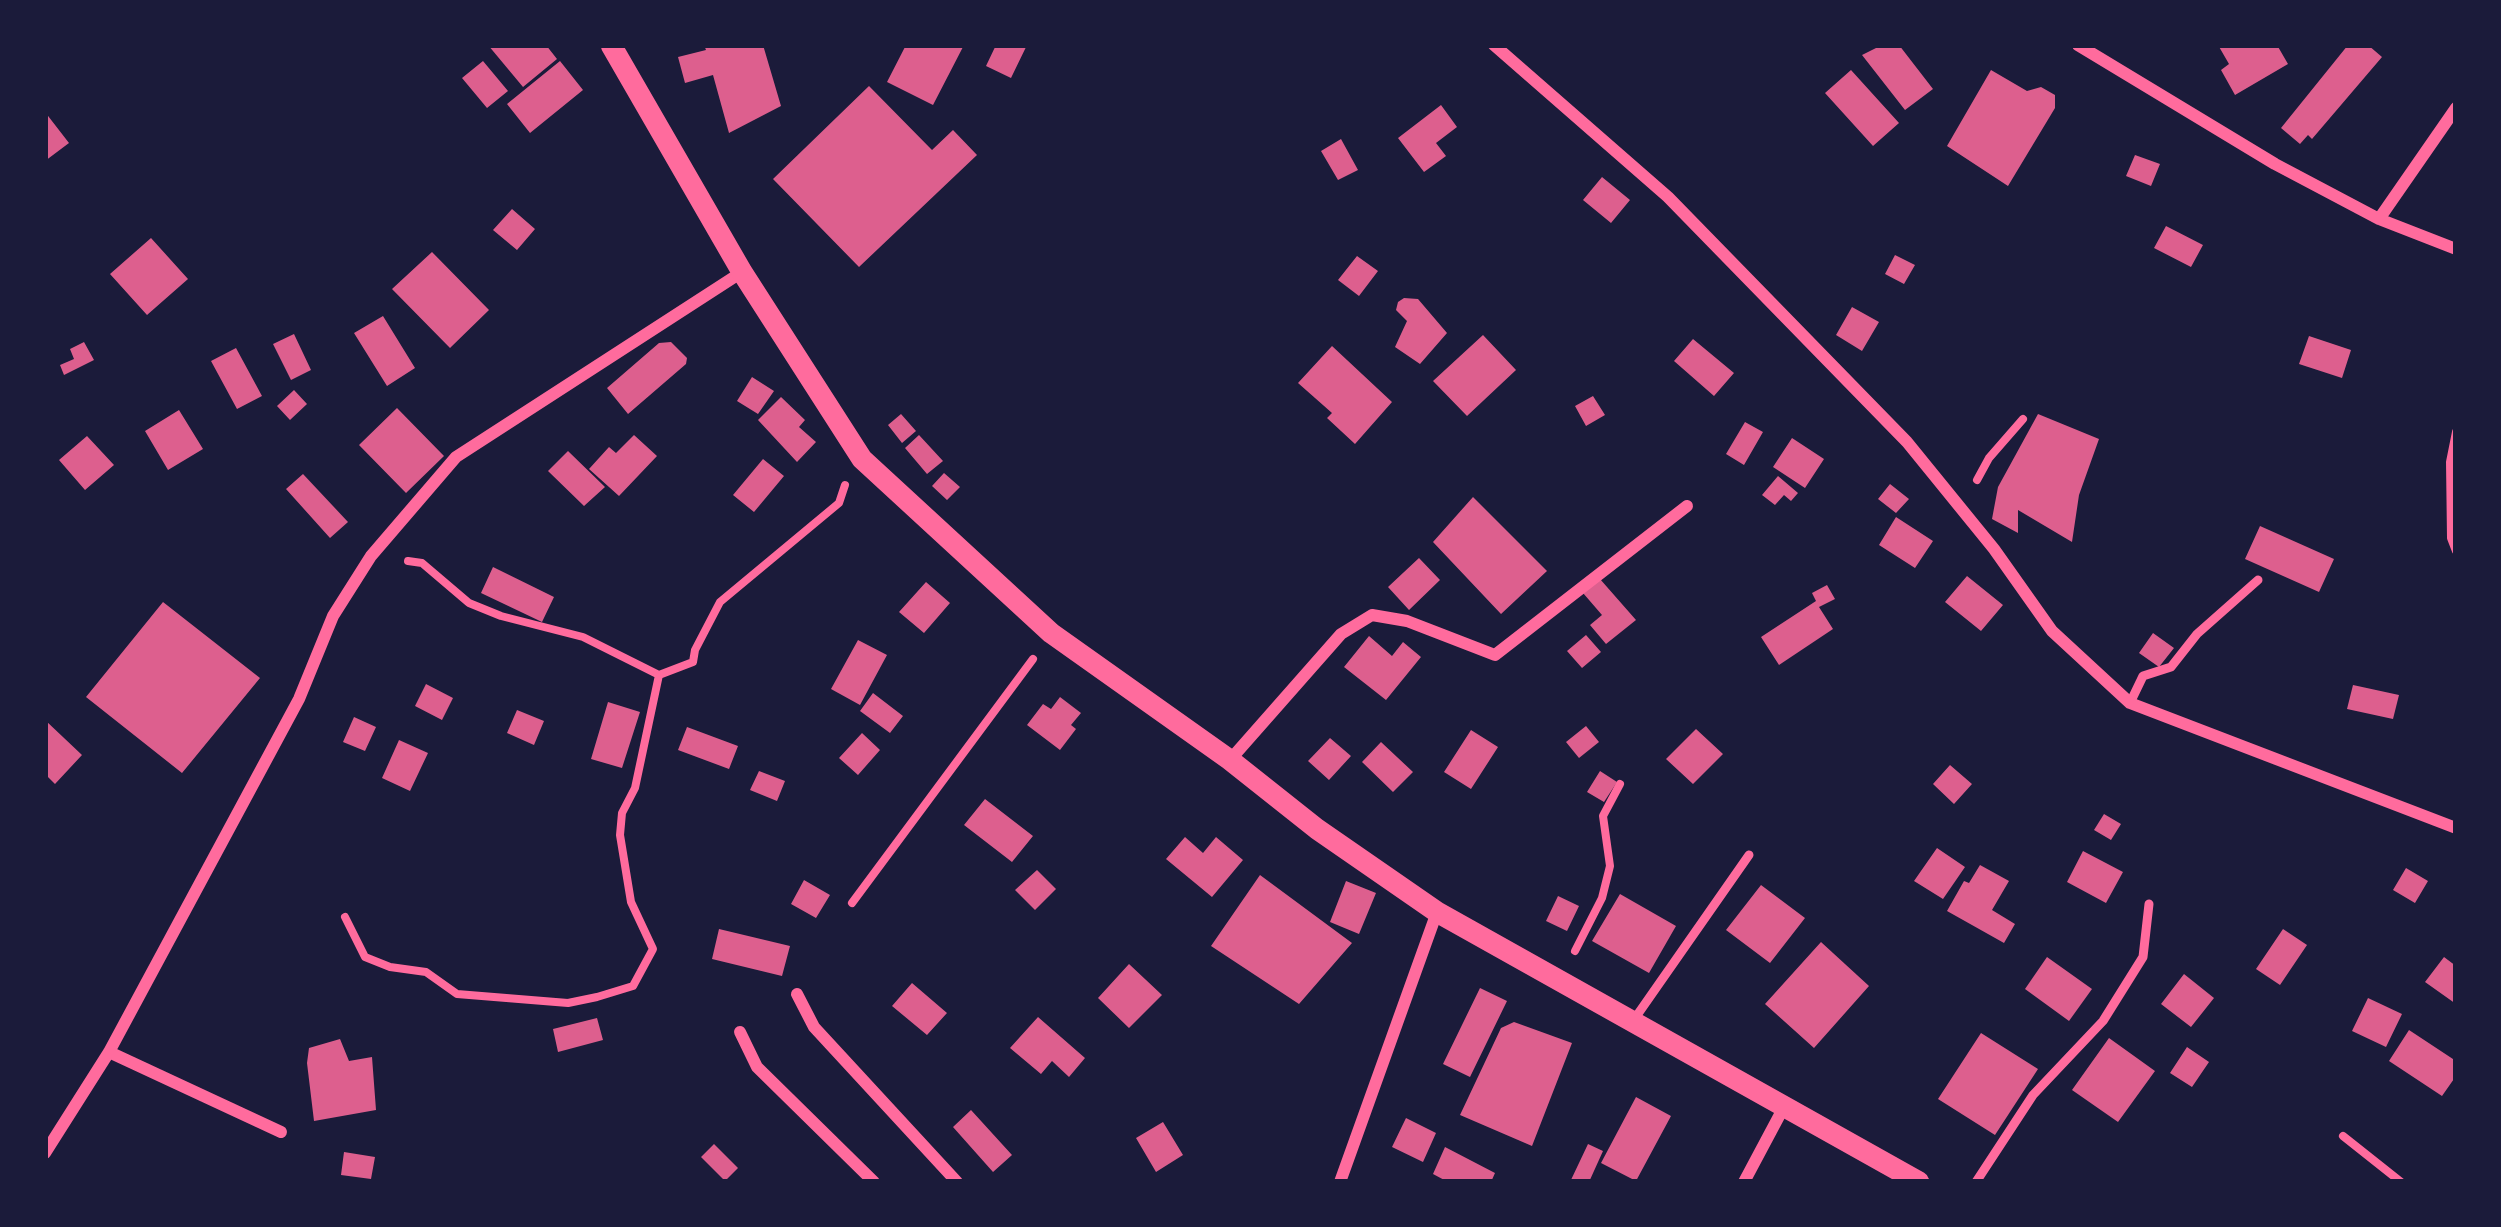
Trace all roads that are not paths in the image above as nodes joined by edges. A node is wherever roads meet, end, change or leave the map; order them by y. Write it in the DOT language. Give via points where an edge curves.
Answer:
graph roads {
  1 [pos="611,45"];
  2 [pos="1494,45"];
  3 [pos="2078,45"];
  4 [pos="2456,108"];
  5 [pos="2379,218"];
  6 [pos="2456,249"];
  7 [pos="742,272"];
  8 [pos="1687,506"];
  9 [pos="2258,580"];
  10 [pos="2129,703"];
  11 [pos="1230,760"];
  12 [pos="2456,828"];
  13 [pos="1749,855"];
  14 [pos="2149,904"];
  15 [pos="1437,912"];
  16 [pos="797,994"];
  17 [pos="1633,1021"];
  18 [pos="740,1032"];
  19 [pos="109,1052"];
  20 [pos="1784,1105"];
  21 [pos="281,1132"];
  22 [pos="45,1153"];
  23 [pos="874,1182"];
  24 [pos="957,1182"];
  25 [pos="1340,1182"];
  26 [pos="1744,1182"];
  27 [pos="1919,1182"];
  28 [pos="1976,1182"];
  1 -- 7 [label="street"];
  2 -- 10 [label="street" via="1668,197 1907,442 2052,632"];
  3 -- 5 [label="street"];
  4 -- 5 [label="street"];
  5 -- 6 [label="street"];
  7 -- 11 [label="street" via="862,459 1052,633"];
  7 -- 19 [label="street" via="456,458 371,556"];
  8 -- 11 [label="street" via="1495,655 1372,615 1341,634"];
  9 -- 10 [label="lane" via="2171,667 2143,676"];
  10 -- 12 [label="street"];
  11 -- 15 [label="street"];
  13 -- 17 [label="lane"];
  14 -- 28 [label="lane" via="2143,957 2102,1021 2033,1095"];
  15 -- 17 [label="street"];
  15 -- 25 [label="street"];
  16 -- 24 [label="street" via="814,1027"];
  17 -- 20 [label="street"];
  18 -- 23 [label="street" via="758,1067"];
  19 -- 21 [label="street"];
  19 -- 22 [label="street"];
  20 -- 26 [label="street"];
  20 -- 27 [label="street"];
}
